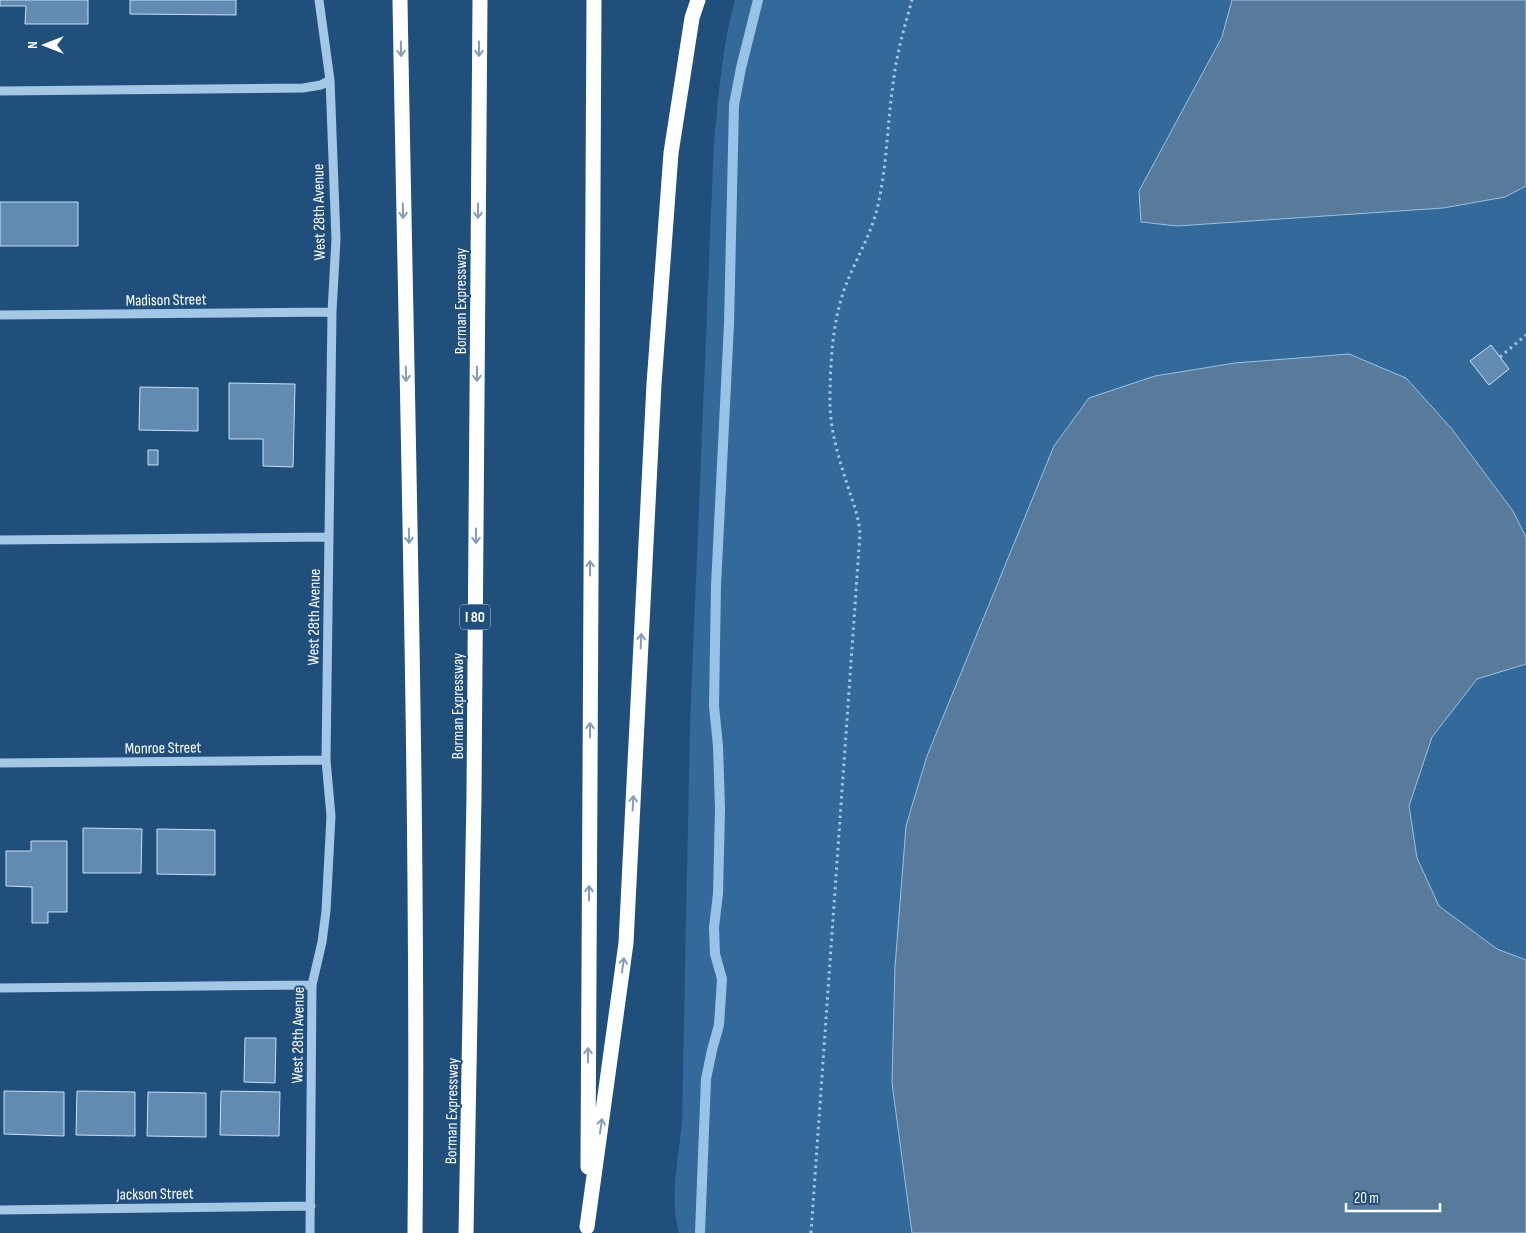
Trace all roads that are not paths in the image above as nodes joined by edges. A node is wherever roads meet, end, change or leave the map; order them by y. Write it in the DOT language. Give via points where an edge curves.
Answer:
graph roads {
  1 [pos="319,0"];
  2 [pos="400,0"];
  3 [pos="480,0"];
  4 [pos="594,0"];
  5 [pos="698,0"];
  6 [pos="330,80"];
  7 [pos="0,91"];
  8 [pos="332,312"];
  9 [pos="0,315"];
  10 [pos="329,537"];
  11 [pos="0,540"];
  12 [pos="326,760"];
  13 [pos="0,764"];
  14 [pos="312,986"];
  15 [pos="0,988"];
  16 [pos="311,1206"];
  17 [pos="0,1210"];
  18 [pos="587,1230"];
  19 [pos="310,1233"];
  20 [pos="415,1233"];
  21 [pos="466,1233"];
  1 -- 6 [label="street, West 28th Avenue"];
  2 -- 20 [label="highway, one-way" via="412,705"];
  3 -- 21 [label="highway, Borman Expressway / I 80, one-way" via="474,796"];
  18 -- 4 [label="highway, one-way"];
  18 -- 5 [label="highway, one-way" via="626,943 654,384 672,153 692,18"];
  6 -- 7 [label="street" via="303,88"];
  6 -- 8 [label="street, West 28th Avenue" via="336,238"];
  8 -- 9 [label="street, Madison Street"];
  8 -- 10 [label="street, West 28th Avenue"];
  10 -- 11 [label="street"];
  10 -- 12 [label="street, West 28th Avenue"];
  12 -- 13 [label="street, Monroe Street"];
  12 -- 14 [label="street, West 28th Avenue" via="331,816 326,911"];
  14 -- 15 [label="street"];
  14 -- 16 [label="street, West 28th Avenue"];
  16 -- 17 [label="street, Jackson Street"];
  16 -- 19 [label="street, West 28th Avenue"];
}
